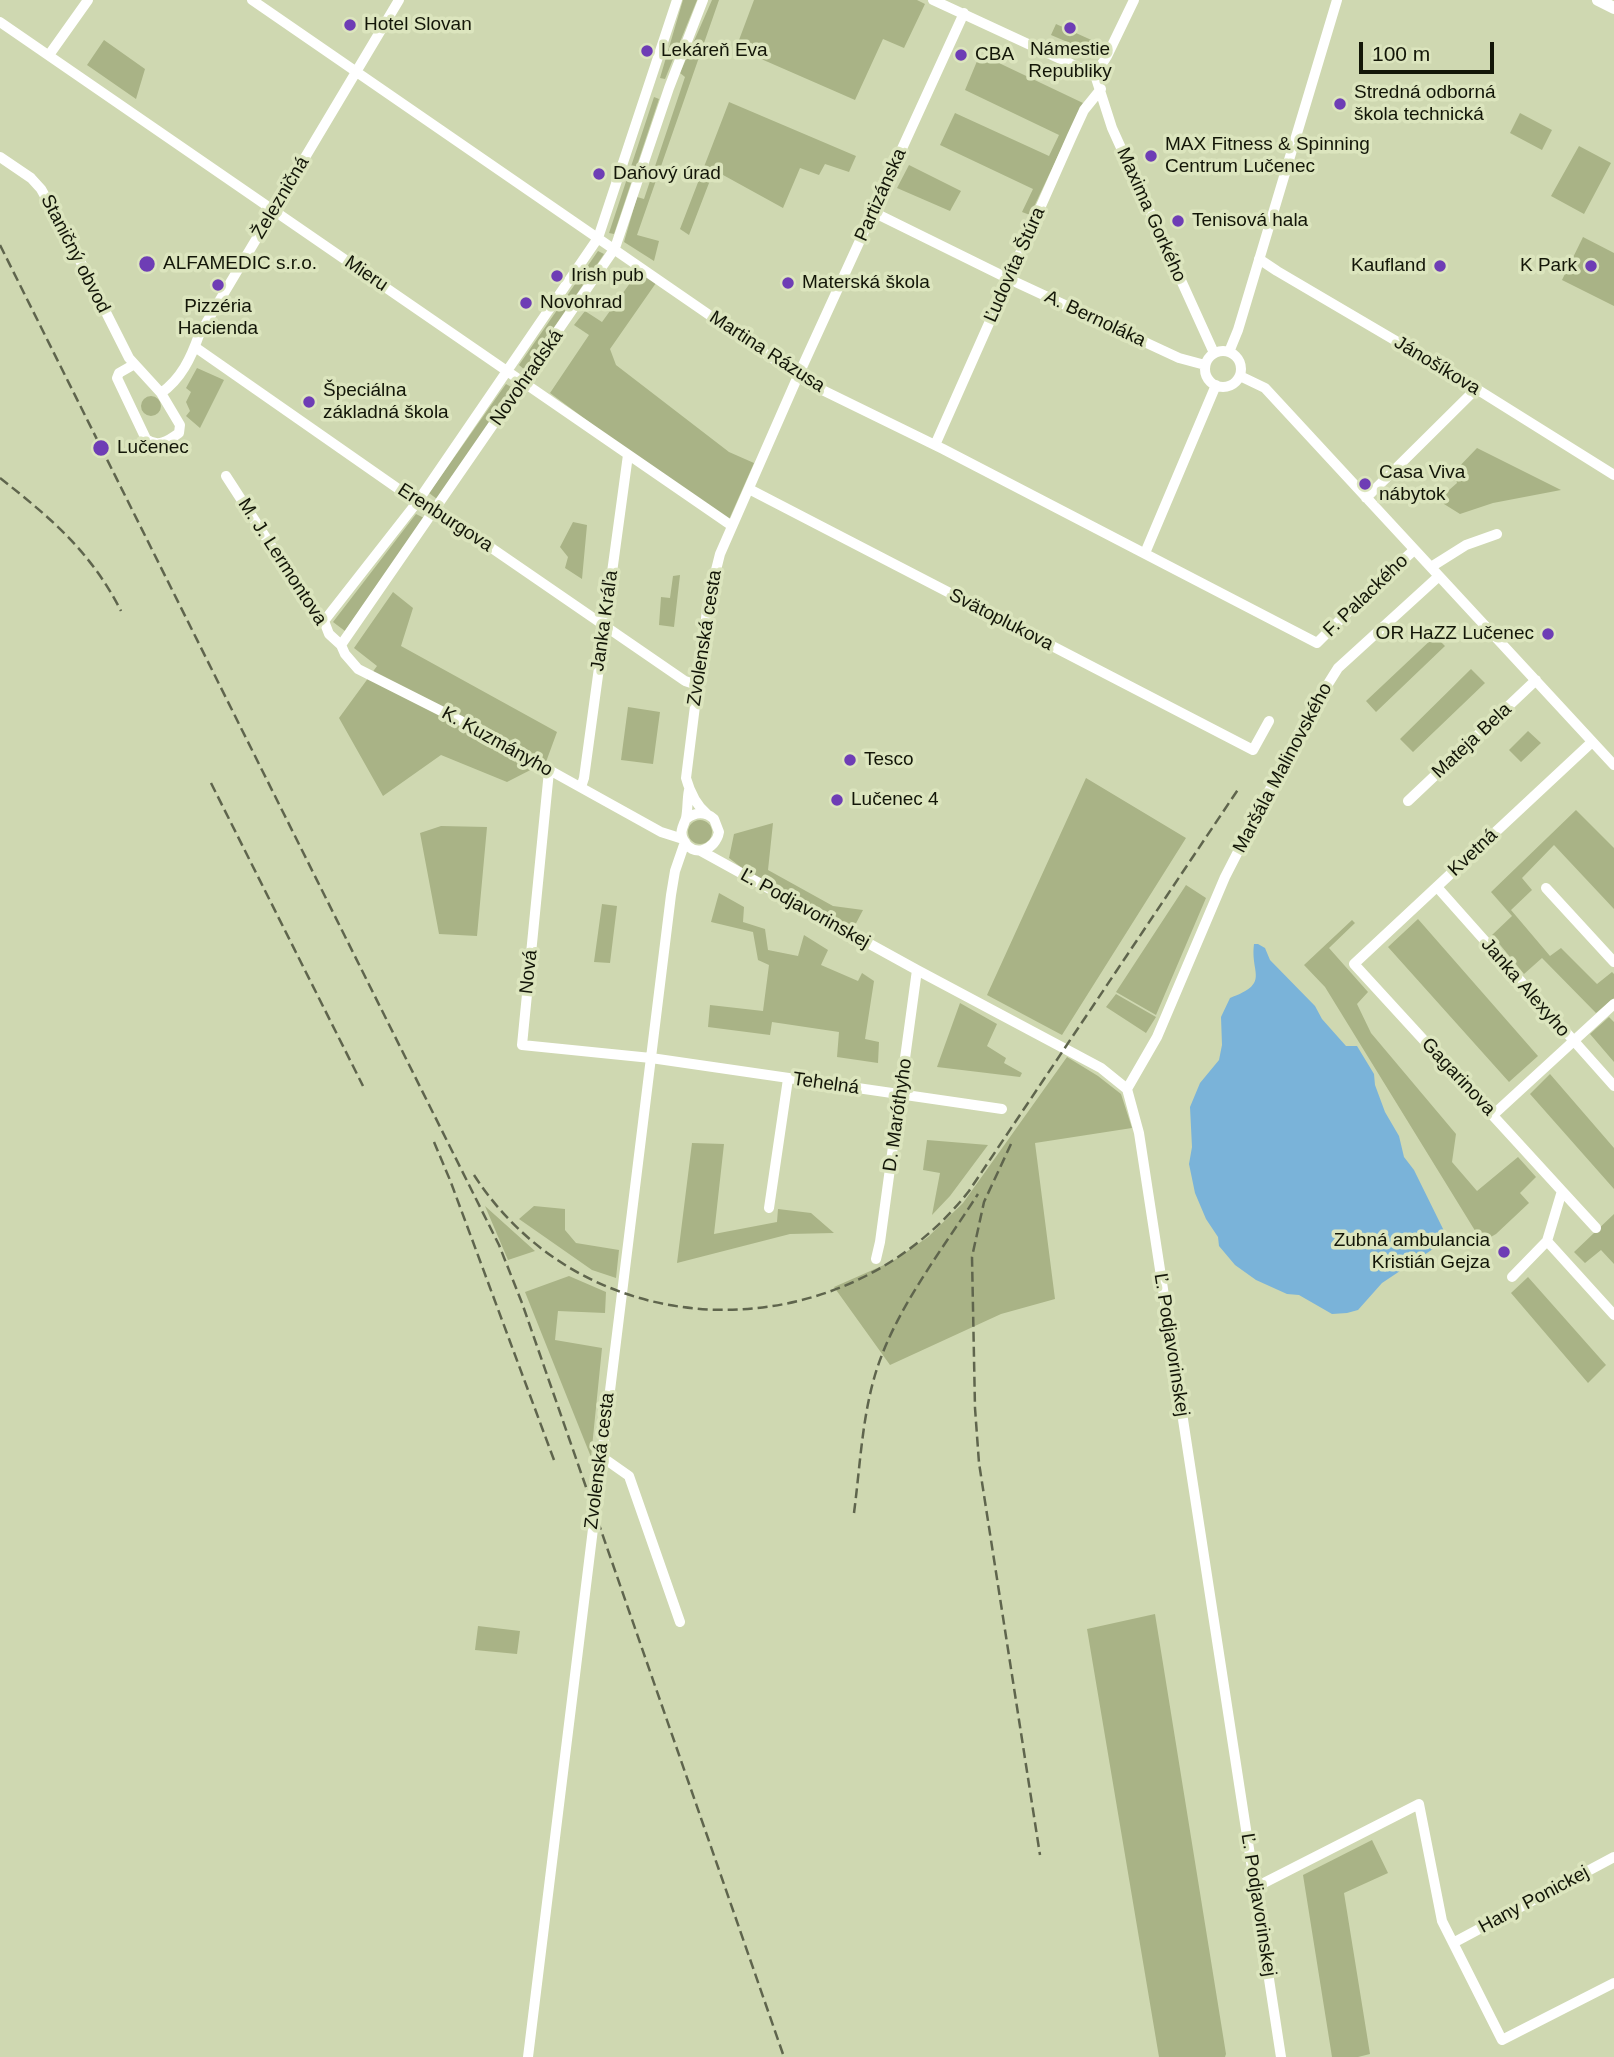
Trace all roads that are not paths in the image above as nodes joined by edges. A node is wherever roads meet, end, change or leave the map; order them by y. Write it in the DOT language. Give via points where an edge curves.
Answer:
graph roads {
  1 [pos="88,0"];
  2 [pos="252,0"];
  3 [pos="399,0"];
  4 [pos="677,0"];
  5 [pos="703,0"];
  6 [pos="933,0"];
  7 [pos="1134,0"];
  8 [pos="1338,0"];
  9 [pos="1598,0"];
  10 [pos="1614,8"];
  11 [pos="964,13"];
  12 [pos="0,22"];
  13 [pos="49,55"];
  14 [pos="357,73"];
  15 [pos="1095,75"];
  16 [pos="651,84"];
  17 [pos="669,88"];
  18 [pos="1101,89"];
  19 [pos="0,157"];
  20 [pos="273,210"];
  21 [pos="873,212"];
  22 [pos="598,238"];
  23 [pos="615,248"];
  24 [pos="1259,259"];
  25 [pos="1009,279"];
  26 [pos="195,347"];
  27 [pos="1229,352"];
  28 [pos="1214,353"];
  29 [pos="133,365"];
  30 [pos="1205,365"];
  31 [pos="508,372"];
  32 [pos="798,376"];
  33 [pos="1240,376"];
  34 [pos="523,382"];
  35 [pos="1216,385"];
  36 [pos="1476,389"];
  37 [pos="161,393"];
  38 [pos="935,445"];
  39 [pos="628,455"];
  40 [pos="1614,474"];
  41 [pos="226,476"];
  42 [pos="749,489"];
  43 [pos="1366,498"];
  44 [pos="418,501"];
  45 [pos="434,513"];
  46 [pos="732,526"];
  47 [pos="1497,534"];
  48 [pos="1414,550"];
  49 [pos="1145,553"];
  50 [pos="1431,567"];
  51 [pos="1439,576"];
  52 [pos="324,621"];
  53 [pos="604,627"];
  54 [pos="1317,643"];
  55 [pos="341,645"];
  56 [pos="1536,680"];
  57 [pos="697,685"];
  58 [pos="1269,720"];
  59 [pos="1592,742"];
  60 [pos="1614,765"];
  61 [pos="549,771"];
  62 [pos="581,787"];
  63 [pos="689,790"];
  64 [pos="1408,801"];
  65 [pos="707,814"];
  66 [pos="684,822"];
  67 [pos="661,832"];
  68 [pos="684,841"];
  69 [pos="716,842"];
  70 [pos="699,850"];
  71 [pos="726,865"];
  72 [pos="676,866"];
  73 [pos="1437,887"];
  74 [pos="1546,888"];
  75 [pos="1614,962"];
  76 [pos="1354,964"];
  77 [pos="917,970"];
  78 [pos="1614,1004"];
  79 [pos="1572,1041"];
  80 [pos="651,1058"];
  81 [pos="788,1079"];
  82 [pos="1614,1086"];
  83 [pos="1127,1089"];
  84 [pos="901,1094"];
  85 [pos="1002,1109"];
  86 [pos="1493,1115"];
  87 [pos="1562,1191"];
  88 [pos="769,1208"];
  89 [pos="1595,1228"];
  90 [pos="1547,1241"];
  91 [pos="876,1259"];
  92 [pos="1512,1277"];
  93 [pos="1614,1315"];
  94 [pos="602,1457"];
  95 [pos="680,1622"];
  96 [pos="1614,1857"];
  97 [pos="1256,1887"];
  98 [pos="1453,1942"];
  99 [pos="1614,1983"];
  100 [pos="528,2057"];
  101 [pos="1281,2057"];
  1 -- 13 [label="street"];
  2 -- 14 [label="street, Martina Rázusa"];
  3 -- 14 [label="street, Železničná"];
  4 -- 16 [label="street, Novohradská"];
  5 -- 17 [label="street, Novohradská"];
  6 -- 11 [label="street"];
  7 -- 15 [label="street"];
  8 -- 24 [label="street"];
  9 -- 10 [label="main road"];
  11 -- 15 [label="street"];
  11 -- 21 [label="street, Partizánska"];
  12 -- 13 [label="street, Mieru"];
  13 -- 20 [label="street, Mieru"];
  14 -- 20 [label="street, Železničná"];
  14 -- 22 [label="street, Martina Rázusa"];
  15 -- 18 [label="street, Maxima Gorkého"];
  16 -- 17 [label="street"];
  16 -- 22 [label="street, Novohradská"];
  17 -- 23 [label="street, Novohradská"];
  18 -- 25 [label="street, Ľudovíta Štúra" via="1084,110"];
  18 -- 28 [label="street, Maxima Gorkého" via="1112,128"];
  19 -- 29 [label="street, Staničný obvod" via="41,189"];
  20 -- 26 [label="street, Železničná"];
  20 -- 31 [label="street, Mieru"];
  21 -- 25 [label="street, A. Bernoláka"];
  21 -- 32 [label="street, Partizánska"];
  22 -- 23 [label="street, Martina Rázusa"];
  22 -- 31 [label="street, Novohradská"];
  23 -- 32 [label="street, Martina Rázusa"];
  23 -- 34 [label="street, Novohradská"];
  24 -- 27 [label="street"];
  24 -- 36 [label="street, Jánošíkova"];
  25 -- 30 [label="street, A. Bernoláka" via="1179,358"];
  25 -- 38 [label="street, Ľudovíta Štúra"];
  26 -- 37 [label="street, Železničná" via="177,380"];
  26 -- 44 [label="street, Erenburgova"];
  27 -- 28 [label="street"];
  27 -- 33 [label="street" via="1240,361"];
  28 -- 30 [label="street"];
  29 -- 37 [label="street, Staničný obvod"];
  29 -- 37 [label="street, Staničný obvod" via="117,378 146,439 156,444 177,435 181,428"];
  30 -- 35 [label="street" via="1207,377"];
  31 -- 34 [label="street, Mieru"];
  31 -- 44 [label="street, Novohradská"];
  32 -- 38 [label="street, Martina Rázusa"];
  32 -- 42 [label="street, Zvolenská cesta"];
  33 -- 35 [label="street" via="1229,385"];
  33 -- 43 [label="street" via="1265,388"];
  34 -- 39 [label="street, Mieru"];
  34 -- 45 [label="street, Novohradská"];
  35 -- 49 [label="street"];
  36 -- 40 [label="street, Jánošíkova"];
  36 -- 43 [label="street"];
  38 -- 49 [label="street, Martina Rázusa"];
  39 -- 46 [label="street, Mieru"];
  39 -- 53 [label="street, Janka Kráľa"];
  41 -- 52 [label="street, M. J. Lermontova"];
  42 -- 46 [label="street, Zvolenská cesta"];
  42 -- 58 [label="street, Svätoplukova" via="1253,750"];
  43 -- 48 [label="street"];
  44 -- 45 [label="street, Erenburgova"];
  44 -- 52 [label="street, Novohradská"];
  45 -- 53 [label="street, Erenburgova"];
  45 -- 55 [label="street, Novohradská"];
  46 -- 57 [label="street, Zvolenská cesta" via="713,575"];
  47 -- 50 [label="street, F. Palackého" via="1466,545"];
  48 -- 50 [label="street"];
  48 -- 54 [label="street, F. Palackého"];
  49 -- 54 [label="street, Martina Rázusa"];
  50 -- 51 [label="street"];
  51 -- 56 [label="street"];
  51 -- 83 [label="street, Maršála Malinovského" via="1330,680 1225,877 1157,1037"];
  52 -- 55 [label="street, M. J. Lermontova" via="328,634"];
  53 -- 57 [label="street, Erenburgova"];
  53 -- 62 [label="street, Janka Kráľa"];
  55 -- 61 [label="street, K. Kuzmányho" via="358,669 461,720"];
  56 -- 59 [label="street"];
  56 -- 64 [label="street, Mateja Bela"];
  57 -- 63 [label="street, Zvolenská cesta" via="686,778"];
  59 -- 60 [label="street"];
  59 -- 73 [label="street, Kvetná"];
  61 -- 62 [label="street, K. Kuzmányho"];
  61 -- 80 [label="street, Nová" via="522,1045"];
  62 -- 67 [label="street, K. Kuzmányho"];
  63 -- 65 [label="street"];
  63 -- 66 [label="street, Zvolenská cesta"];
  65 -- 66 [label="street" via="696,813"];
  65 -- 69 [label="street" via="719,827"];
  66 -- 67 [label="street"];
  66 -- 68 [label="street, Zvolenská cesta"];
  67 -- 68 [label="street, K. Kuzmányho"];
  67 -- 72 [label="street" via="674,847"];
  68 -- 70 [label="street"];
  68 -- 72 [label="street, Zvolenská cesta"];
  69 -- 70 [label="street"];
  69 -- 71 [label="street, Ľ. Podjavorinskej"];
  70 -- 71 [label="street, Ľ. Podjavorinskej"];
  70 -- 72 [label="street"];
  71 -- 77 [label="street, Ľ. Podjavorinskej"];
  72 -- 80 [label="street, Zvolenská cesta"];
  73 -- 76 [label="street, Kvetná"];
  73 -- 79 [label="street, Janka Alexyho"];
  74 -- 75 [label="street"];
  76 -- 86 [label="street, Gagarinova"];
  77 -- 83 [label="street, Ľ. Podjavorinskej" via="1066,1048"];
  77 -- 84 [label="street, D. Maróthyho"];
  78 -- 79 [label="street"];
  79 -- 82 [label="street, Janka Alexyho"];
  79 -- 86 [label="street"];
  80 -- 81 [label="street, Tehelná"];
  80 -- 94 [label="street, Zvolenská cesta"];
  81 -- 84 [label="street, Tehelná"];
  81 -- 88 [label="street"];
  83 -- 97 [label="street, Ľ. Podjavorinskej" via="1139,1133"];
  84 -- 85 [label="street, Tehelná"];
  84 -- 91 [label="street, D. Maróthyho"];
  86 -- 87 [label="street, Gagarinova"];
  87 -- 89 [label="street, Gagarinova"];
  87 -- 90 [label="street"];
  90 -- 92 [label="street"];
  90 -- 93 [label="street"];
  94 -- 95 [label="street" via="629,1476"];
  94 -- 100 [label="street, Zvolenská cesta"];
  96 -- 98 [label="street, Hany Ponickej"];
  97 -- 98 [label="street" via="1419,1804 1442,1921"];
  97 -- 101 [label="street, Ľ. Podjavorinskej"];
  98 -- 99 [label="street" via="1502,2040"];
}
